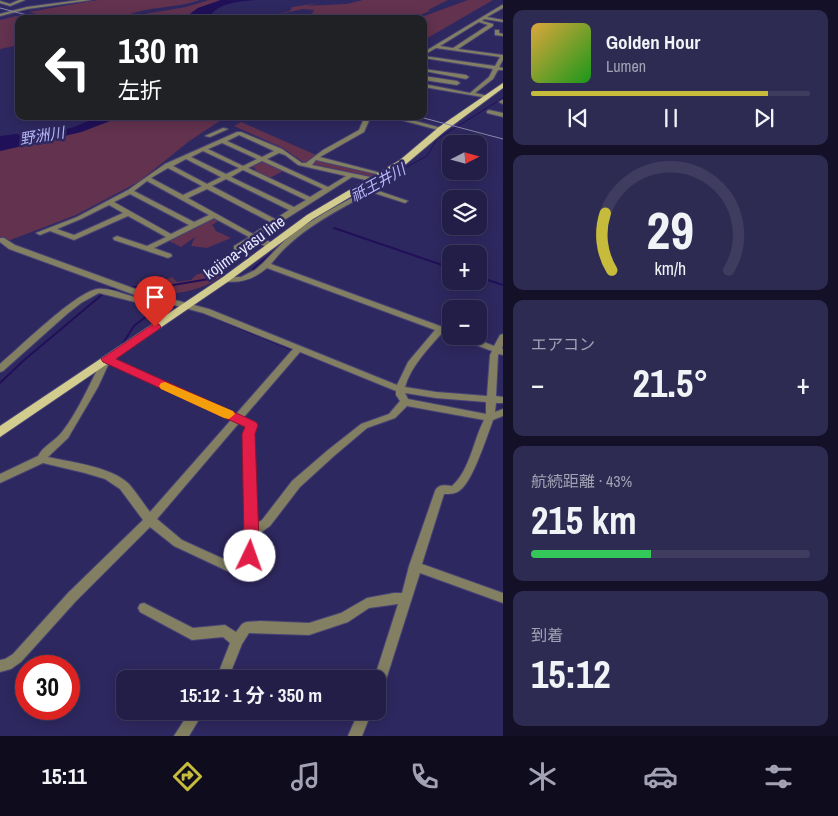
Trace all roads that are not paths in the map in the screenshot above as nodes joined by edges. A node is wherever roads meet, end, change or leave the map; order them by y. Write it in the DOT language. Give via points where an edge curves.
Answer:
graph roads {
  1 [pos="4,0"];
  2 [pos="23,0"];
  3 [pos="45,0"];
  4 [pos="72,0"];
  5 [pos="89,0"];
  6 [pos="0,2"];
  7 [pos="39,2"];
  8 [pos="48,6"];
  9 [pos="503,6"];
  10 [pos="0,7"];
  11 [pos="27,8"];
  12 [pos="493,11"];
  13 [pos="503,14"];
  14 [pos="0,15"];
  15 [pos="484,18"];
  16 [pos="478,21"];
  17 [pos="502,21"];
  18 [pos="497,31"];
  19 [pos="503,35"];
  20 [pos="454,36"];
  21 [pos="469,39"];
  22 [pos="436,47"];
  23 [pos="454,49"];
  24 [pos="427,53"];
  25 [pos="427,54"];
  26 [pos="427,62"];
  27 [pos="496,68"];
  28 [pos="503,69"];
  29 [pos="427,70"];
  30 [pos="472,70"];
  31 [pos="466,77"];
  32 [pos="427,78"];
  33 [pos="458,83"];
  34 [pos="503,85"];
  35 [pos="427,86"];
  36 [pos="448,90"];
  37 [pos="471,94"];
  38 [pos="486,97"];
  39 [pos="489,112"];
  40 [pos="502,114"];
  41 [pos="366,120"];
  42 [pos="404,120"];
  43 [pos="225,128"];
  44 [pos="442,130"];
  45 [pos="224,139"];
  46 [pos="203,149"];
  47 [pos="280,150"];
  48 [pos="186,157"];
  49 [pos="315,158"];
  50 [pos="262,159"];
  51 [pos="167,165"];
  52 [pos="308,165"];
  53 [pos="244,168"];
  54 [pos="351,175"];
  55 [pos="226,177"];
  56 [pos="379,178"];
  57 [pos="148,179"];
  58 [pos="206,186"];
  59 [pos="328,189"];
  60 [pos="130,191"];
  61 [pos="183,198"];
  62 [pos="310,200"];
  63 [pos="405,201"];
  64 [pos="110,202"];
  65 [pos="294,210"];
  66 [pos="129,213"];
  67 [pos="214,214"];
  68 [pos="275,222"];
  69 [pos="194,225"];
  70 [pos="50,229"];
  71 [pos="40,233"];
  72 [pos="254,236"];
  73 [pos="171,237"];
  74 [pos="118,238"];
  75 [pos="1,240"];
  76 [pos="272,246"];
  77 [pos="237,248"];
  78 [pos="147,249"];
  79 [pos="168,256"];
  80 [pos="266,265"];
  81 [pos="226,279"];
  82 [pos="104,281"];
  83 [pos="92,292"];
  84 [pos="158,299"];
  85 [pos="187,305"];
  86 [pos="441,329"];
  87 [pos="503,337"];
  88 [pos="483,345"];
  89 [pos="298,349"];
  90 [pos="499,351"];
  91 [pos="107,359"];
  92 [pos="0,369"];
  93 [pos="399,389"];
  94 [pos="491,399"];
  95 [pos="503,400"];
  96 [pos="405,402"];
  97 [pos="502,413"];
  98 [pos="238,419"];
  99 [pos="0,432"];
  100 [pos="42,459"];
  101 [pos="0,479"];
  102 [pos="150,520"];
  103 [pos="251,534"];
  104 [pos="415,566"];
  105 [pos="503,598"];
  106 [pos="405,599"];
  107 [pos="144,608"];
  108 [pos="237,641"];
  109 [pos="0,666"];
  110 [pos="226,670"];
  111 [pos="384,670"];
  112 [pos="192,720"];
  113 [pos="362,720"];
  114 [pos="181,736"];
  115 [pos="355,736"];
  1 -- 6 [label="street"];
  2 -- 6 [label="street" via="10,5"];
  3 -- 7 [label="street"];
  4 -- 8 [label="street"];
  5 -- 8 [label="street"];
  7 -- 10 [label="street"];
  7 -- 11 [label="street"];
  8 -- 11 [label="street"];
  9 -- 12 [label="street"];
  11 -- 14 [label="street"];
  12 -- 13 [label="street"];
  12 -- 15 [label="street"];
  15 -- 16 [label="street"];
  15 -- 17 [label="street"];
  16 -- 20 [label="street"];
  16 -- 21 [label="street" via="491,25"];
  18 -- 19 [label="street"];
  20 -- 21 [label="street"];
  20 -- 22 [label="street"];
  21 -- 23 [label="street"];
  22 -- 23 [label="street"];
  22 -- 24 [label="street"];
  23 -- 27 [label="street" via="503,56"];
  25 -- 27 [label="street"];
  26 -- 30 [label="street"];
  27 -- 28 [label="street"];
  27 -- 30 [label="street"];
  27 -- 37 [label="street" via="491,78"];
  29 -- 31 [label="street"];
  30 -- 31 [label="street"];
  31 -- 33 [label="street"];
  32 -- 33 [label="street"];
  33 -- 36 [label="street"];
  34 -- 38 [label="main road, kojima-yasu line"];
  35 -- 36 [label="street"];
  36 -- 37 [label="street"];
  37 -- 38 [label="street"];
  38 -- 44 [label="main road, kojima-yasu line"];
  39 -- 40 [label="street"];
  41 -- 49 [label="street" via="357,135"];
  42 -- 44 [label="street"];
  43 -- 45 [label="street" via="211,135"];
  44 -- 56 [label="main road, kojima-yasu line"];
  45 -- 46 [label="street"];
  45 -- 47 [label="street" via="239,133"];
  45 -- 50 [label="street"];
  46 -- 48 [label="street"];
  46 -- 53 [label="street"];
  47 -- 50 [label="street"];
  47 -- 52 [label="street" via="300,164"];
  48 -- 51 [label="street"];
  48 -- 55 [label="street"];
  49 -- 52 [label="street"];
  49 -- 56 [label="street"];
  50 -- 53 [label="street"];
  50 -- 59 [label="street"];
  51 -- 57 [label="street"];
  51 -- 58 [label="street"];
  52 -- 54 [label="street"];
  53 -- 55 [label="street"];
  53 -- 62 [label="street"];
  54 -- 56 [label="street"];
  54 -- 59 [label="street"];
  55 -- 58 [label="street"];
  55 -- 65 [label="street"];
  56 -- 76 [label="main road, kojima-yasu line" via="310,217"];
  57 -- 60 [label="street"];
  57 -- 61 [label="street"];
  58 -- 61 [label="street"];
  58 -- 68 [label="street"];
  59 -- 62 [label="street"];
  60 -- 64 [label="street"];
  60 -- 69 [label="street"];
  61 -- 67 [label="street"];
  62 -- 65 [label="street"];
  63 -- 80 [label="street" via="370,190 317,220"];
  64 -- 66 [label="street"];
  64 -- 70 [label="street"];
  65 -- 68 [label="street"];
  66 -- 70 [label="street" via="74,238"];
  66 -- 73 [label="street"];
  67 -- 69 [label="street"];
  67 -- 72 [label="street"];
  68 -- 72 [label="street"];
  69 -- 73 [label="street"];
  70 -- 71 [label="street"];
  72 -- 76 [label="street"];
  72 -- 77 [label="street"];
  73 -- 78 [label="street"];
  74 -- 78 [label="street"];
  75 -- 82 [label="street"];
  76 -- 81 [label="main road, kojima-yasu line"];
  78 -- 79 [label="street"];
  80 -- 81 [label="street" via="251,277"];
  80 -- 86 [label="street"];
  81 -- 85 [label="main road, kojima-yasu line"];
  82 -- 83 [label="street"];
  82 -- 84 [label="street"];
  83 -- 84 [label="street" via="109,292 147,302"];
  83 -- 92 [label="street"];
  84 -- 85 [label="street"];
  85 -- 89 [label="street"];
  85 -- 91 [label="main road, kojima-yasu line"];
  86 -- 93 [label="street" via="404,374"];
  87 -- 90 [label="street"];
  88 -- 90 [label="street"];
  89 -- 93 [label="street"];
  89 -- 98 [label="street"];
  90 -- 94 [label="street"];
  91 -- 98 [label="street"];
  91 -- 99 [label="main road, kojima-yasu line"];
  91 -- 100 [label="street" via="69,428"];
  93 -- 94 [label="street"];
  93 -- 96 [label="street"];
  94 -- 95 [label="street"];
  94 -- 96 [label="street" via="490,418"];
  96 -- 103 [label="street" via="392,416 364,426 331,453 296,484 266,523"];
  97 -- 104 [label="street" via="487,423 458,488 440,491"];
  98 -- 102 [label="street"];
  98 -- 103 [label="street" via="252,425 248,434"];
  100 -- 101 [label="street"];
  100 -- 102 [label="street" via="108,476 124,486"];
  102 -- 103 [label="street" via="178,544 242,572 250,556"];
  102 -- 109 [label="street" via="72,597 17,658"];
  104 -- 105 [label="street"];
  104 -- 106 [label="street"];
  106 -- 108 [label="street" via="367,603 344,618 309,629 246,628"];
  106 -- 111 [label="street"];
  107 -- 108 [label="street" via="192,634 225,631"];
  108 -- 110 [label="street"];
  112 -- 114 [label="street"];
  113 -- 115 [label="street"];
}
